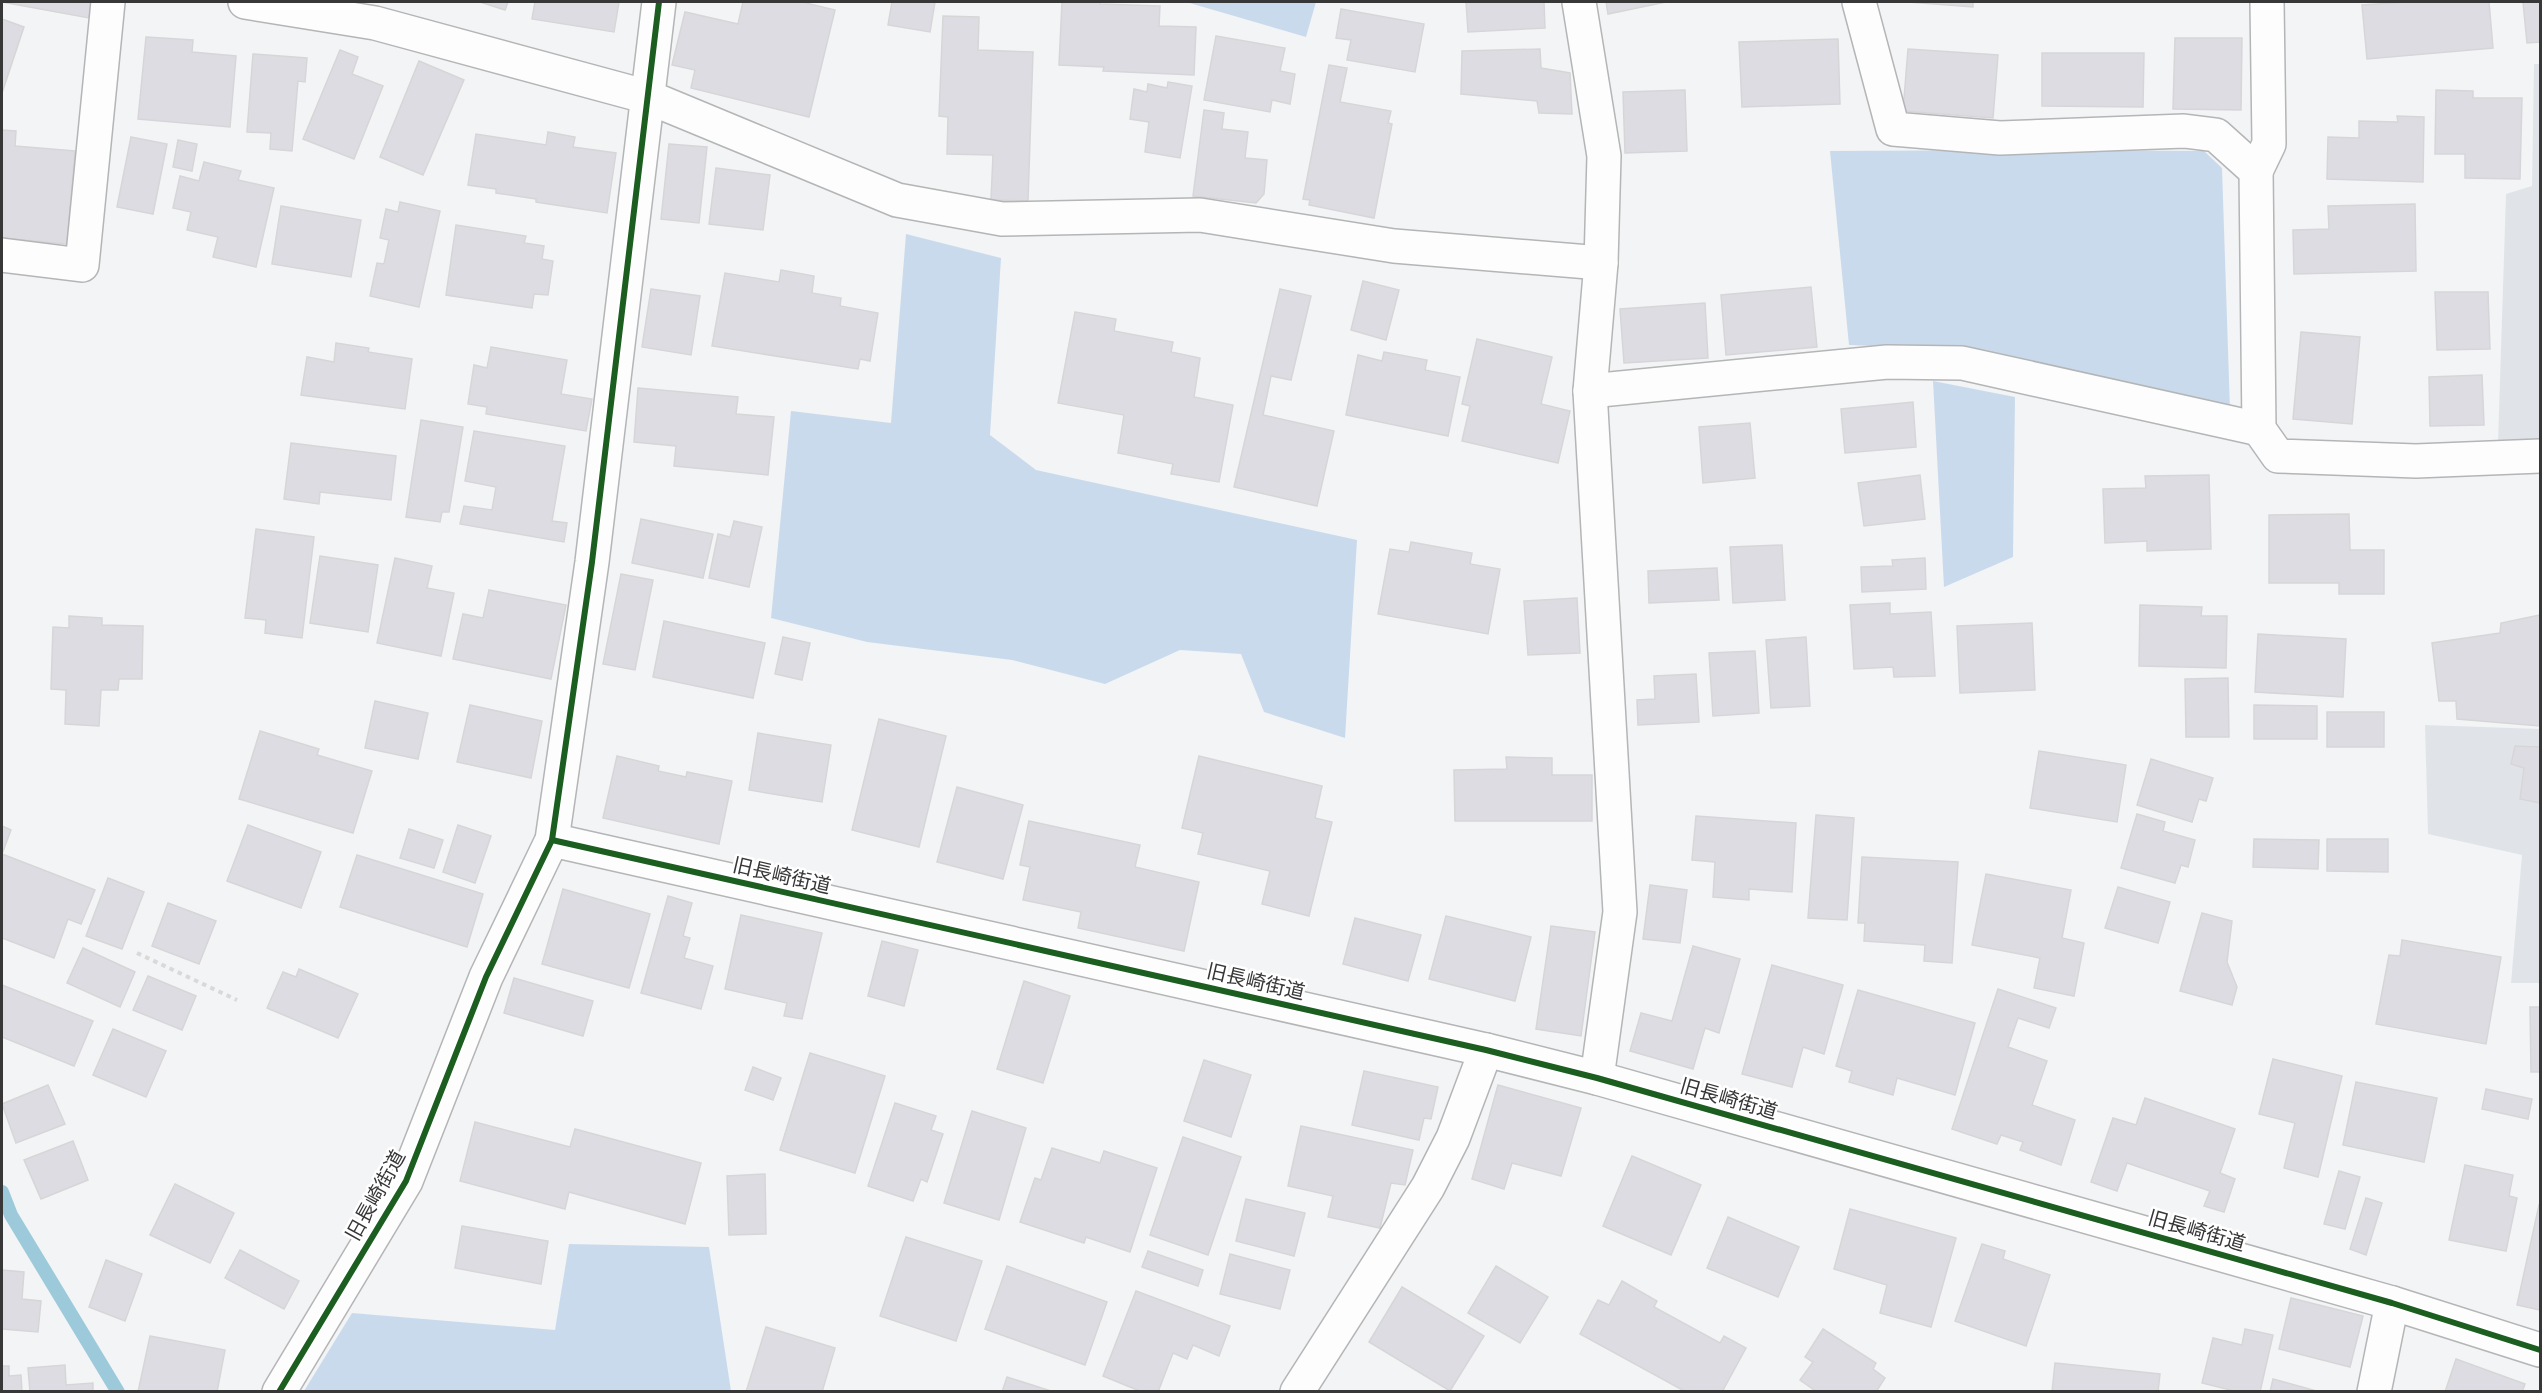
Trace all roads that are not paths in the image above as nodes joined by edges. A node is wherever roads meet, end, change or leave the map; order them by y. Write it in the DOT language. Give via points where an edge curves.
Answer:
graph roads {
  1 [pos="108,2"];
  2 [pos="245,2"];
  3 [pos="659,2"];
  4 [pos="1579,2"];
  5 [pos="1859,2"];
  6 [pos="2267,2"];
  7 [pos="648,97"];
  8 [pos="2256,171"];
  9 [pos="2,255"];
  10 [pos="1601,262"];
  11 [pos="1590,391"];
  12 [pos="2259,429"];
  13 [pos="2541,456"];
  14 [pos="552,840"];
  15 [pos="1486,1050"];
  16 [pos="1597,1078"];
  17 [pos="2392,1303"];
  18 [pos="2541,1350"];
  19 [pos="279,1392"];
  20 [pos="1297,1392"];
  21 [pos="2374,1392"];
  1 -- 9 [label="street" via="82,265"];
  2 -- 7 [label="street" via="375,23"];
  3 -- 7 [label="street"];
  4 -- 10 [label="street" via="1604,156"];
  5 -- 8 [label="street" via="1893,129 2000,138 2195,132 2216,135"];
  6 -- 8 [label="street" via="2269,144"];
  7 -- 10 [label="street" via="897,200 1002,219 1200,215 1394,246"];
  7 -- 14 [label="street" via="592,562"];
  8 -- 12 [label="street"];
  10 -- 11 [label="street"];
  11 -- 12 [label="street" via="1887,362 1962,363"];
  11 -- 16 [label="street" via="1620,912"];
  12 -- 13 [label="street" via="2278,456 2416,460"];
  14 -- 15 [label="street, 旧長崎街道"];
  14 -- 19 [label="street, 旧長崎街道" via="486,977 406,1181"];
  15 -- 16 [label="street, 旧長崎街道"];
  15 -- 20 [label="street" via="1453,1138 1428,1187"];
  16 -- 17 [label="street, 旧長崎街道"];
  17 -- 18 [label="street, 旧長崎街道"];
  17 -- 21 [label="street"];
}
